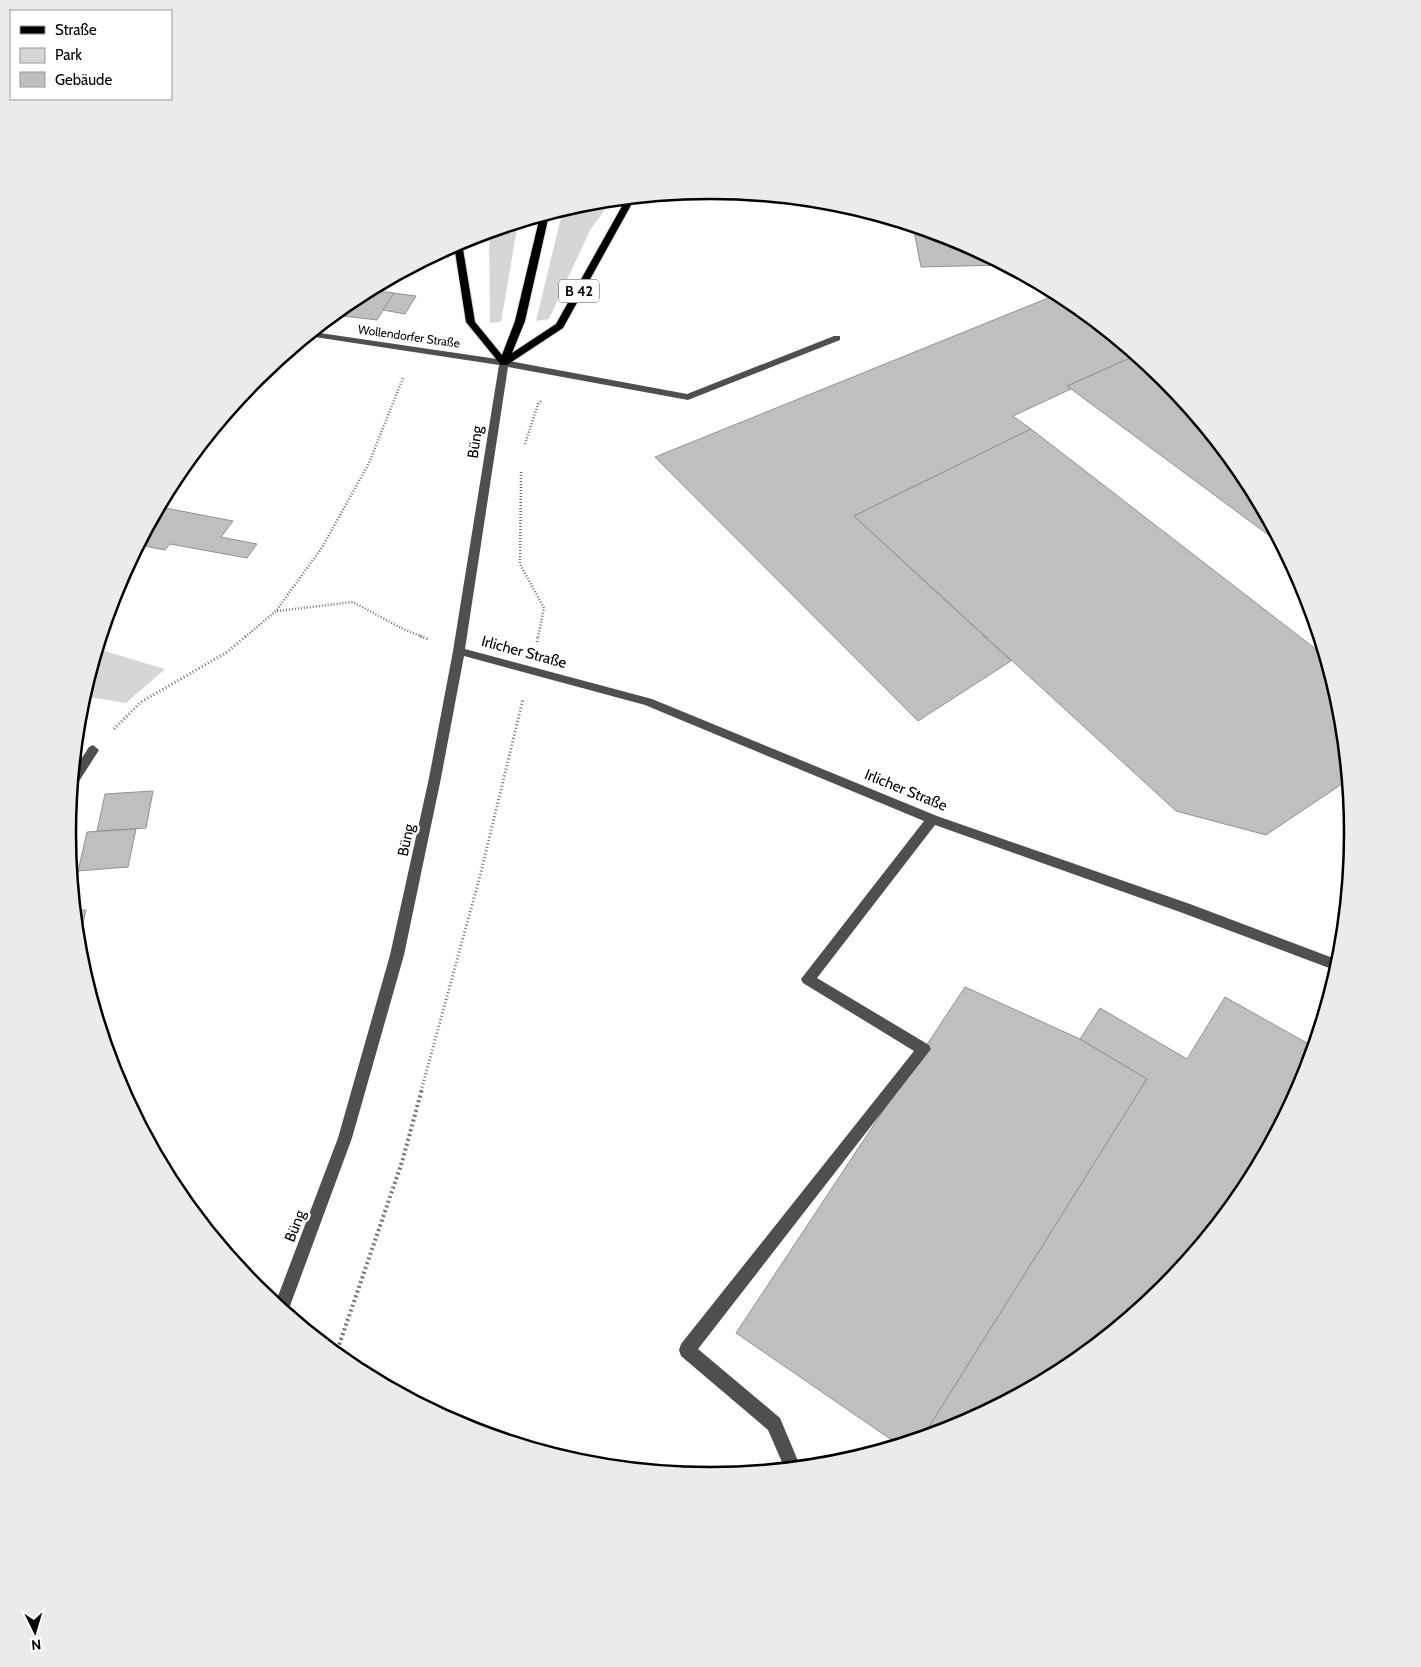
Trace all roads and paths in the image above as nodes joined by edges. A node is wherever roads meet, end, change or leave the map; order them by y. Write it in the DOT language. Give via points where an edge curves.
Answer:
graph roads {
  1 [pos="627,205"];
  2 [pos="543,222"];
  3 [pos="459,252"];
  4 [pos="318,335"];
  5 [pos="837,338"];
  6 [pos="414,349"];
  7 [pos="504,363"];
  8 [pos="569,375"];
  9 [pos="524,447"];
  10 [pos="521,466"];
  11 [pos="276,611"];
  12 [pos="459,651"];
  13 [pos="530,670"];
  14 [pos="94,750"];
  15 [pos="80,771"];
  16 [pos="933,819"];
  17 [pos="1331,963"];
  18 [pos="284,1302"];
  19 [pos="338,1347"];
  20 [pos="791,1462"];
  1 -- 7 [label="main road, B 42" via="560,326"];
  2 -- 7 [label="main road" via="520,321"];
  3 -- 7 [label="main road" via="471,322"];
  4 -- 6 [label="street, Wollendorfer Straße"];
  5 -- 8 [label="street, Wollendorfer Straße" via="688,397"];
  6 -- 7 [label="street, Wollendorfer Straße"];
  6 -- 11 [label="path" via="369,463 323,546"];
  7 -- 8 [label="street, Wollendorfer Straße"];
  7 -- 12 [label="street, Büng"];
  8 -- 9 [label="path" via="538,404"];
  10 -- 13 [label="path" via="520,564 544,608"];
  11 -- 12 [label="path" via="353,602 403,629"];
  11 -- 14 [label="path" via="227,652 141,702"];
  12 -- 13 [label="street, Irlicher Straße"];
  12 -- 18 [label="street, Büng" via="436,778 397,955 345,1138"];
  13 -- 16 [label="street, Irlicher Straße" via="648,702"];
  13 -- 19 [label="path" via="480,876 402,1162"];
  14 -- 15 [label="street"];
  16 -- 17 [label="street, Irlicher Straße"];
  16 -- 20 [label="street" via="808,979 924,1050 687,1350 774,1424"];
}
